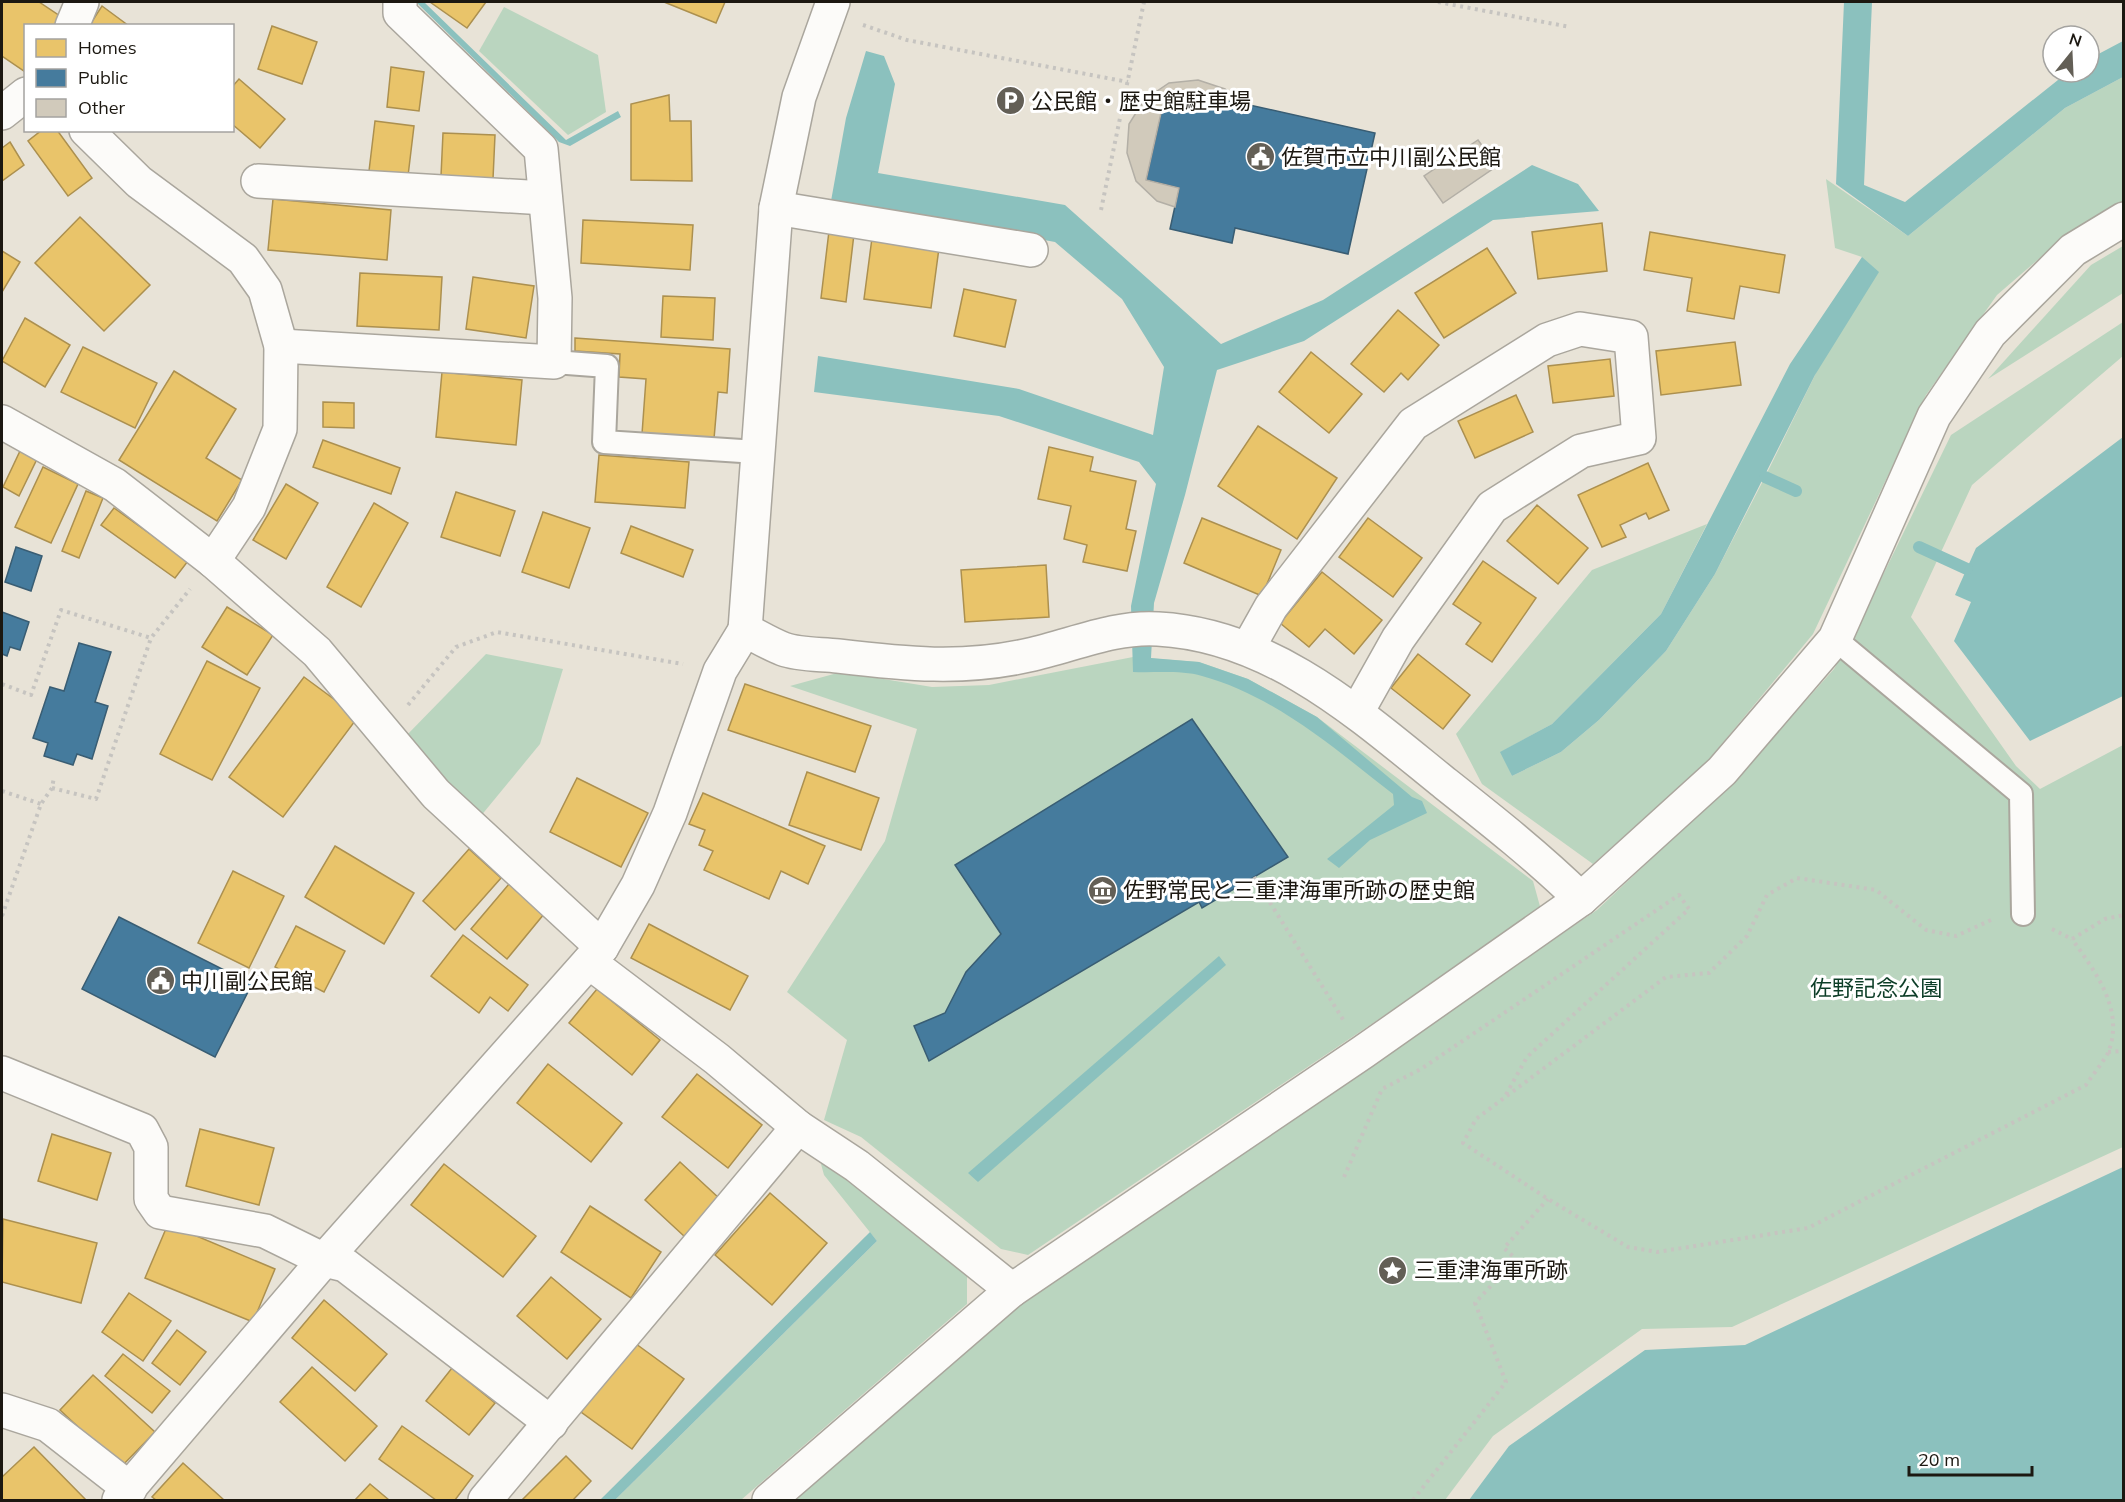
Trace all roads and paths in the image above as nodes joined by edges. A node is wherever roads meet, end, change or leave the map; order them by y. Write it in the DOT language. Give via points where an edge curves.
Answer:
graph roads {
  1 [pos="82,2"];
  2 [pos="400,2"];
  3 [pos="832,2"];
  4 [pos="1144,2"];
  5 [pos="1438,2"];
  6 [pos="73,24"];
  7 [pos="862,25"];
  8 [pos="1570,27"];
  9 [pos="1128,82"];
  10 [pos="24,96"];
  11 [pos="2,113"];
  12 [pos="88,132"];
  13 [pos="258,181"];
  14 [pos="545,198"];
  15 [pos="776,208"];
  16 [pos="1101,210"];
  17 [pos="2124,219"];
  18 [pos="1031,250"];
  19 [pos="281,346"];
  20 [pos="554,362"];
  21 [pos="2,422"];
  22 [pos="757,452"];
  23 [pos="213,561"];
  24 [pos="745,630"];
  25 [pos="151,638"];
  26 [pos="1835,639"];
  27 [pos="1248,648"];
  28 [pos="720,671"];
  29 [pos="2,684"];
  30 [pos="1357,712"];
  31 [pos="385,734"];
  32 [pos="54,777"];
  33 [pos="52,788"];
  34 [pos="2,791"];
  35 [pos="41,804"];
  36 [pos="1254,877"];
  37 [pos="1581,899"];
  38 [pos="2024,914"];
  39 [pos="2124,915"];
  40 [pos="2,916"];
  41 [pos="2072,939"];
  42 [pos="596,955"];
  43 [pos="1363,1052"];
  44 [pos="2108,1052"];
  45 [pos="2124,1052"];
  46 [pos="2,1073"];
  47 [pos="1504,1100"];
  48 [pos="798,1127"];
  49 [pos="1344,1177"];
  50 [pos="1548,1199"];
  51 [pos="324,1260"];
  52 [pos="1012,1290"];
  53 [pos="2,1410"];
  54 [pos="551,1423"];
  55 [pos="125,1495"];
  56 [pos="485,1500"];
  57 [pos="769,1500"];
  58 [pos="1413,1500"];
  1 -- 6 [label="street"];
  2 -- 14 [label="street" via="400,14 541,149"];
  3 -- 15 [label="street" via="799,97"];
  4 -- 9 [label="path"];
  5 -- 8 [label="path"];
  7 -- 9 [label="path" via="906,40"];
  9 -- 16 [label="path"];
  10 -- 11 [label="street"];
  12 -- 19 [label="street" via="139,182 243,259 265,290"];
  13 -- 14 [label="street"];
  14 -- 20 [label="street" via="555,298"];
  15 -- 18 [label="street"];
  15 -- 22 [label="street"];
  17 -- 26 [label="street" via="2073,250 1990,333 1934,416"];
  19 -- 20 [label="street"];
  19 -- 23 [label="street" via="280,429 249,507"];
  20 -- 22 [label="lane" via="607,366 604,442"];
  21 -- 23 [label="street" via="115,485"];
  22 -- 24 [label="street"];
  23 -- 25 [label="path"];
  23 -- 31 [label="street" via="317,652"];
  24 -- 27 [label="street" via="784,650 953,666 1029,656 1141,629 1189,633"];
  24 -- 28 [label="street"];
  25 -- 29 [label="path" via="61,610 31,695"];
  25 -- 33 [label="path" via="96,799"];
  26 -- 37 [label="street" via="1722,771"];
  26 -- 38 [label="lane" via="2021,794"];
  27 -- 30 [label="street" via="1296,672"];
  27 -- 30 [label="street" via="1271,607 1413,424 1547,340 1580,329 1632,337 1639,438 1581,451 1492,507 1398,639"];
  28 -- 31 [label="path" via="497,632 456,647"];
  28 -- 42 [label="street" via="670,813 638,885"];
  30 -- 37 [label="street" via="1544,863"];
  31 -- 42 [label="street" via="436,794"];
  32 -- 33 [label="path"];
  33 -- 35 [label="path"];
  34 -- 35 [label="path"];
  35 -- 40 [label="path"];
  36 -- 43 [label="path"];
  37 -- 43 [label="street"];
  38 -- 41 [label="path"];
  38 -- 47 [label="path" via="1995,918 1956,936 1926,930 1876,890 1797,878 1767,895 1747,936 1709,973 1666,977"];
  39 -- 41 [label="path" via="2105,919"];
  41 -- 44 [label="path" via="2102,981 2117,1019"];
  42 -- 48 [label="street"];
  42 -- 51 [label="street"];
  43 -- 52 [label="street"];
  44 -- 45 [label="path"];
  44 -- 50 [label="path" via="2086,1084 1808,1228 1657,1252 1628,1247"];
  46 -- 51 [label="street" via="142,1130 151,1146 151,1199 160,1212 265,1231"];
  47 -- 49 [label="path" via="1527,1057 1689,909 1679,895 1421,1070 1382,1089"];
  47 -- 50 [label="path" via="1476,1119 1463,1143"];
  48 -- 52 [label="street" via="857,1166"];
  48 -- 54 [label="street"];
  50 -- 58 [label="path" via="1504,1248 1516,1259 1475,1303 1506,1382"];
  51 -- 54 [label="street" via="345,1265"];
  51 -- 55 [label="street"];
  52 -- 57 [label="street"];
  53 -- 55 [label="street" via="48,1425"];
  54 -- 56 [label="street"];
}
